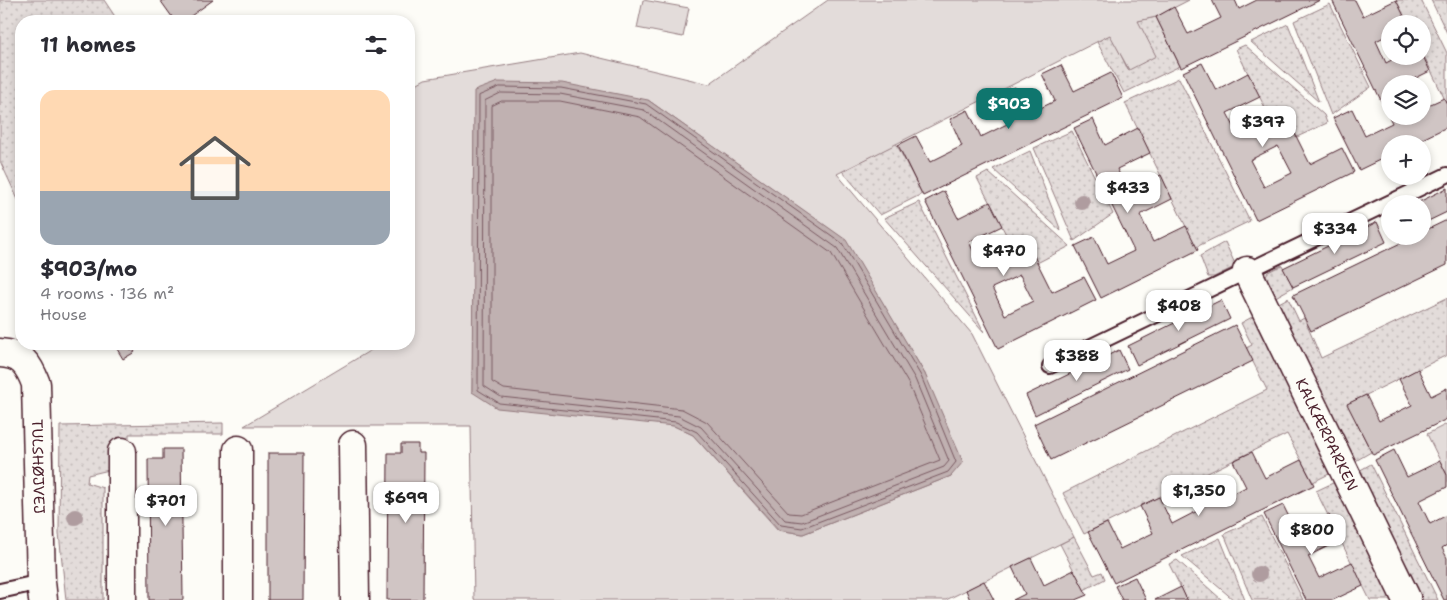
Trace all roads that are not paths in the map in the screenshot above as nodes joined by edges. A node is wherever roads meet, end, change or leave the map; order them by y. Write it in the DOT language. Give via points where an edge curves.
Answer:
graph roads {
  1 [pos="1447,175"];
  2 [pos="1248,271"];
  3 [pos="0,353"];
  4 [pos="1050,366"];
  5 [pos="354,445"];
  6 [pos="238,450"];
  7 [pos="122,452"];
  8 [pos="0,591"];
  9 [pos="42,591"];
  10 [pos="122,600"];
  11 [pos="238,600"];
  12 [pos="355,600"];
  13 [pos="1407,600"];
  1 -- 2 [label="lane"];
  2 -- 4 [label="lane"];
  2 -- 13 [label="street, KALKÆRPARKEN"];
  3 -- 9 [label="street, TULSHØJVEJ" via="10,354 29,365 36,384"];
  5 -- 12 [label="street"];
  6 -- 11 [label="street"];
  7 -- 10 [label="street"];
  8 -- 9 [label="lane"];
}
